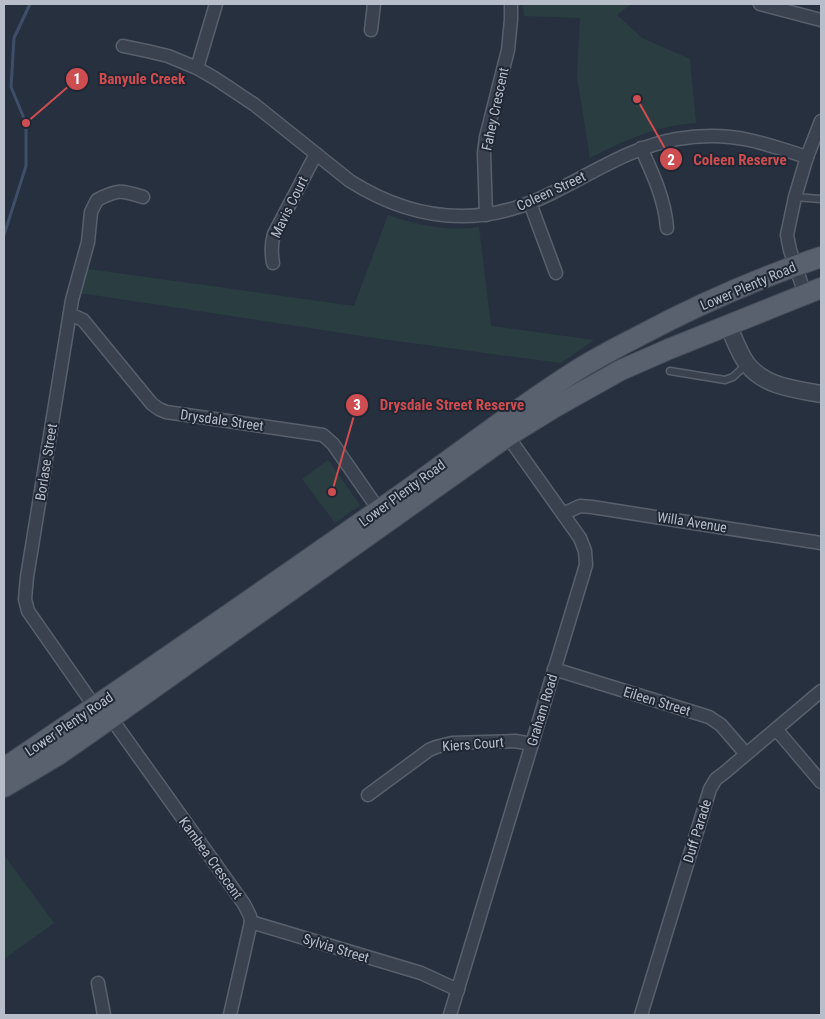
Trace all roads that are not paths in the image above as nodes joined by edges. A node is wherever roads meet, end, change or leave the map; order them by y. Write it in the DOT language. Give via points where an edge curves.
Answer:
graph roads {
  1 [pos="216,4"];
  2 [pos="374,4"];
  3 [pos="511,4"];
  4 [pos="760,4"];
  5 [pos="821,20"];
  6 [pos="371,30"];
  7 [pos="123,46"];
  8 [pos="197,68"];
  9 [pos="820,126"];
  10 [pos="641,148"];
  11 [pos="316,154"];
  12 [pos="807,157"];
  13 [pos="143,197"];
  14 [pos="795,197"];
  15 [pos="821,199"];
  16 [pos="530,203"];
  17 [pos="486,215"];
  18 [pos="666,228"];
  19 [pos="821,257"];
  20 [pos="273,263"];
  21 [pos="795,266"];
  22 [pos="556,273"];
  23 [pos="813,291"];
  24 [pos="718,297"];
  25 [pos="70,314"];
  26 [pos="728,325"];
  27 [pos="747,364"];
  28 [pos="670,371"];
  29 [pos="821,394"];
  30 [pos="503,430"];
  31 [pos="379,510"];
  32 [pos="564,514"];
  33 [pos="821,543"];
  34 [pos="554,669"];
  35 [pos="821,691"];
  36 [pos="95,707"];
  37 [pos="111,718"];
  38 [pos="776,729"];
  39 [pos="532,744"];
  40 [pos="746,754"];
  41 [pos="4,768"];
  42 [pos="821,782"];
  43 [pos="4,787"];
  44 [pos="368,795"];
  45 [pos="251,922"];
  46 [pos="98,983"];
  47 [pos="460,985"];
  48 [pos="104,1015"];
  49 [pos="230,1015"];
  50 [pos="450,1015"];
  51 [pos="641,1015"];
  1 -- 8 [label="street"];
  2 -- 6 [label="street"];
  3 -- 17 [label="street, Fahey Crescent" via="508,50 486,136"];
  4 -- 5 [label="street"];
  7 -- 8 [label="street, Coleen Street" via="168,56"];
  8 -- 11 [label="street, Coleen Street" via="237,92"];
  9 -- 12 [label="street"];
  10 -- 12 [label="street, Coleen Street" via="678,138 731,137"];
  10 -- 16 [label="street, Coleen Street"];
  10 -- 18 [label="street" via="662,201"];
  11 -- 17 [label="street, Coleen Street" via="350,181 398,205 451,216"];
  11 -- 20 [label="street, Mavis Court" via="274,234 271,243"];
  12 -- 14 [label="street"];
  13 -- 25 [label="street, Borlase Street" via="117,191 97,200 91,212 88,242"];
  14 -- 15 [label="lane"];
  14 -- 21 [label="street" via="787,235"];
  16 -- 17 [label="street, Coleen Street"];
  16 -- 22 [label="street"];
  19 -- 21 [label="main road, Lower Plenty Road"];
  21 -- 23 [label="street"];
  21 -- 24 [label="main road, Lower Plenty Road"];
  23 -- 26 [label="main road, Lower Plenty Road"];
  24 -- 26 [label="main road"];
  24 -- 30 [label="main road, Lower Plenty Road" via="572,373"];
  25 -- 31 [label="street, Drysdale Street" via="82,320 159,409 323,435 333,444"];
  25 -- 36 [label="street, Borlase Street" via="25,599 28,610"];
  26 -- 27 [label="street"];
  26 -- 30 [label="main road, Lower Plenty Road" via="621,370"];
  27 -- 28 [label="lane" via="725,380"];
  27 -- 29 [label="street" via="755,373 777,385"];
  30 -- 31 [label="main road, Lower Plenty Road"];
  30 -- 32 [label="street, Graham Road"];
  30 -- 37 [label="main road, Lower Plenty Road"];
  31 -- 36 [label="main road, Lower Plenty Road"];
  32 -- 33 [label="street, Willa Avenue" via="580,506 592,506"];
  32 -- 34 [label="street, Graham Road" via="583,544 586,565"];
  34 -- 39 [label="street, Graham Road"];
  34 -- 40 [label="street, Eileen Street" via="709,717 721,725"];
  35 -- 38 [label="street, Duff Parade"];
  36 -- 41 [label="main road, Lower Plenty Road"];
  37 -- 43 [label="main road, Lower Plenty Road"];
  37 -- 45 [label="street, Kambea Crescent" via="244,904"];
  38 -- 40 [label="street, Duff Parade"];
  38 -- 42 [label="street"];
  39 -- 44 [label="street, Kiers Court" via="515,741 452,743 436,747"];
  39 -- 47 [label="street, Graham Road"];
  40 -- 51 [label="street, Duff Parade" via="716,779 710,789"];
  45 -- 47 [label="street, Sylvia Street"];
  45 -- 49 [label="street"];
  46 -- 48 [label="street"];
  47 -- 50 [label="street, Graham Road"];
}
